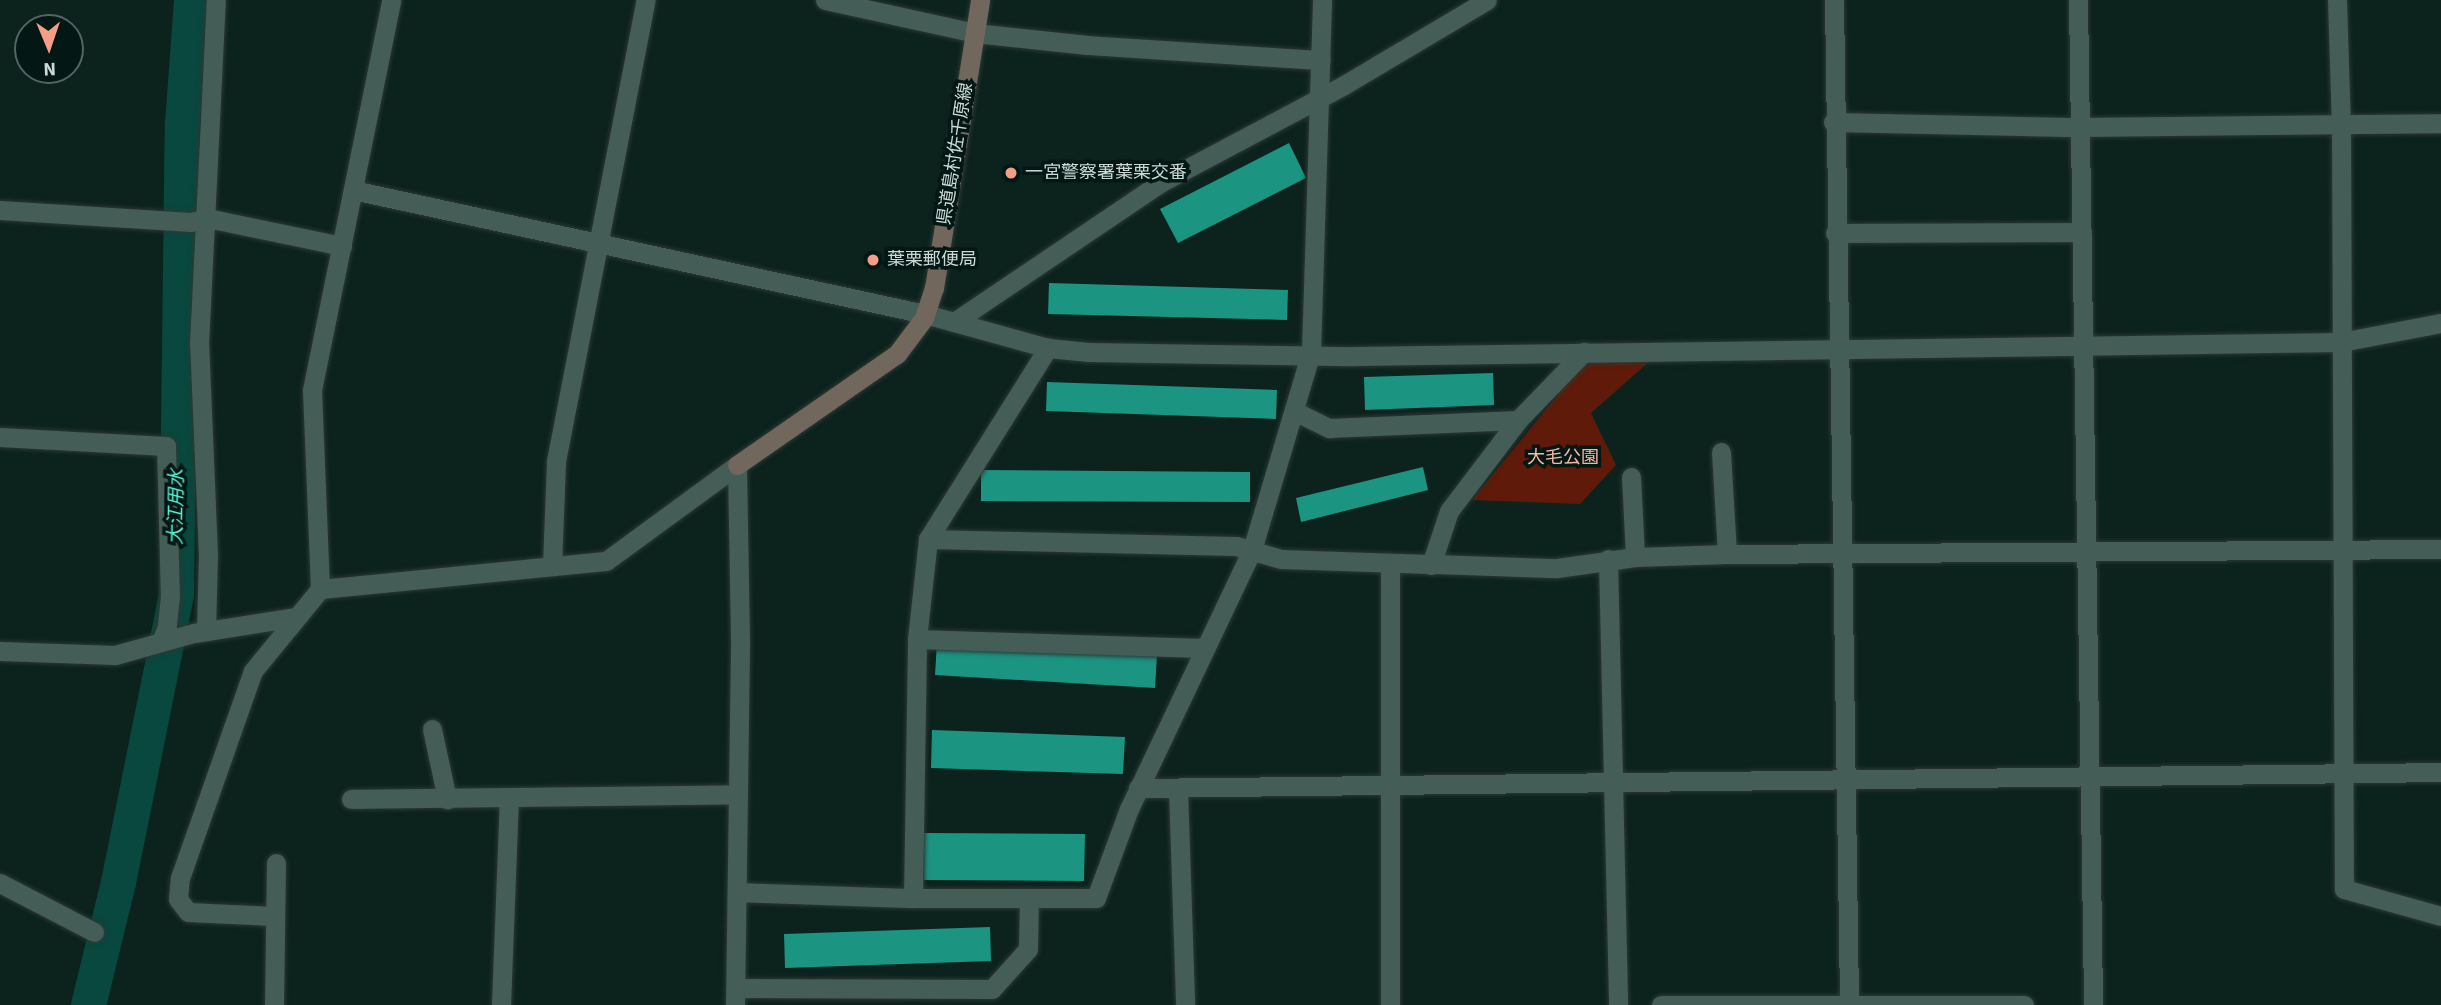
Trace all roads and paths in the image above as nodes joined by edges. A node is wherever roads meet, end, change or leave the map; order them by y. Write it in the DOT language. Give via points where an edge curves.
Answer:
graph roads {
  1 [pos="216,0"];
  2 [pos="391,0"];
  3 [pos="646,0"];
  4 [pos="825,0"];
  5 [pos="980,0"];
  6 [pos="1322,0"];
  7 [pos="1487,0"];
  8 [pos="1834,0"];
  9 [pos="2078,0"];
  10 [pos="2336,0"];
  11 [pos="975,33"];
  12 [pos="1321,60"];
  13 [pos="1319,99"];
  14 [pos="1833,122"];
  15 [pos="2441,123"];
  16 [pos="2341,124"];
  17 [pos="2079,127"];
  18 [pos="353,190"];
  19 [pos="0,210"];
  20 [pos="197,220"];
  21 [pos="2082,232"];
  22 [pos="1835,233"];
  23 [pos="599,241"];
  24 [pos="342,246"];
  25 [pos="925,314"];
  26 [pos="954,322"];
  27 [pos="2441,323"];
  28 [pos="2341,342"];
  29 [pos="2083,346"];
  30 [pos="1048,348"];
  31 [pos="1837,348"];
  32 [pos="1311,352"];
  33 [pos="1584,352"];
  34 [pos="1296,412"];
  35 [pos="1518,420"];
  36 [pos="0,437"];
  37 [pos="1721,452"];
  38 [pos="737,465"];
  39 [pos="1631,477"];
  40 [pos="928,539"];
  41 [pos="2441,548"];
  42 [pos="2085,549"];
  43 [pos="1252,550"];
  44 [pos="2341,550"];
  45 [pos="1727,554"];
  46 [pos="1841,554"];
  47 [pos="1635,557"];
  48 [pos="1608,559"];
  49 [pos="1390,564"];
  50 [pos="1431,565"];
  51 [pos="552,566"];
  52 [pos="320,589"];
  53 [pos="295,617"];
  54 [pos="200,632"];
  55 [pos="917,639"];
  56 [pos="164,640"];
  57 [pos="1202,648"];
  58 [pos="0,651"];
  59 [pos="432,729"];
  60 [pos="2441,772"];
  61 [pos="2090,775"];
  62 [pos="2343,775"];
  63 [pos="1845,779"];
  64 [pos="1616,780"];
  65 [pos="1390,785"];
  66 [pos="1138,788"];
  67 [pos="1178,789"];
  68 [pos="738,794"];
  69 [pos="352,799"];
  70 [pos="447,799"];
  71 [pos="509,800"];
  72 [pos="276,863"];
  73 [pos="0,883"];
  74 [pos="737,892"];
  75 [pos="913,898"];
  76 [pos="1029,898"];
  77 [pos="274,916"];
  78 [pos="2441,916"];
  79 [pos="94,932"];
  80 [pos="736,997"];
  81 [pos="1849,1003"];
  82 [pos="274,1005"];
  83 [pos="501,1005"];
  84 [pos="1185,1005"];
  85 [pos="1390,1005"];
  86 [pos="1618,1005"];
  87 [pos="1661,1005"];
  88 [pos="2024,1005"];
  89 [pos="2093,1005"];
  1 -- 20 [label="street"];
  2 -- 18 [label="street"];
  3 -- 23 [label="street"];
  4 -- 11 [label="street"];
  5 -- 11 [label="main road, 県道島村佐千原線"];
  6 -- 12 [label="street"];
  7 -- 13 [label="street"];
  8 -- 14 [label="street"];
  9 -- 17 [label="street"];
  10 -- 16 [label="street"];
  11 -- 12 [label="street"];
  11 -- 25 [label="main road, 県道島村佐千原線" via="944,228"];
  12 -- 13 [label="street"];
  13 -- 26 [label="street" via="1160,183"];
  13 -- 32 [label="street"];
  14 -- 17 [label="street"];
  14 -- 22 [label="street"];
  15 -- 16 [label="street"];
  16 -- 17 [label="street"];
  16 -- 28 [label="street"];
  17 -- 21 [label="street"];
  18 -- 23 [label="street"];
  18 -- 24 [label="street"];
  19 -- 20 [label="street"];
  20 -- 24 [label="street"];
  20 -- 54 [label="street" via="208,555"];
  21 -- 22 [label="street"];
  21 -- 29 [label="street"];
  22 -- 31 [label="street"];
  23 -- 25 [label="street"];
  23 -- 51 [label="street" via="556,461"];
  24 -- 52 [label="street" via="312,390"];
  25 -- 26 [label="street"];
  25 -- 38 [label="main road, 県道島村佐千原線" via="897,354"];
  26 -- 30 [label="street"];
  27 -- 28 [label="street"];
  28 -- 29 [label="street"];
  28 -- 44 [label="street"];
  29 -- 31 [label="street"];
  29 -- 42 [label="street"];
  30 -- 32 [label="street"];
  30 -- 40 [label="street"];
  31 -- 33 [label="street"];
  31 -- 46 [label="street"];
  32 -- 33 [label="street"];
  32 -- 34 [label="street"];
  33 -- 35 [label="street"];
  34 -- 35 [label="street" via="1329,428"];
  34 -- 43 [label="street"];
  35 -- 50 [label="street" via="1449,510"];
  36 -- 56 [label="street" via="166,446 170,596"];
  37 -- 45 [label="street"];
  38 -- 51 [label="street" via="606,561"];
  38 -- 68 [label="street"];
  39 -- 47 [label="street"];
  40 -- 43 [label="street"];
  40 -- 55 [label="street"];
  41 -- 44 [label="street"];
  42 -- 44 [label="street"];
  42 -- 46 [label="street"];
  42 -- 61 [label="street"];
  43 -- 49 [label="street" via="1281,559"];
  43 -- 57 [label="street"];
  44 -- 62 [label="street"];
  45 -- 46 [label="street"];
  45 -- 47 [label="street"];
  46 -- 63 [label="street"];
  47 -- 48 [label="street"];
  48 -- 50 [label="street" via="1557,568"];
  48 -- 64 [label="street"];
  49 -- 50 [label="street"];
  49 -- 65 [label="street"];
  51 -- 52 [label="street"];
  52 -- 53 [label="street"];
  53 -- 54 [label="street"];
  53 -- 77 [label="street" via="253,671 180,878 178,899 188,912"];
  54 -- 56 [label="street"];
  55 -- 57 [label="street"];
  55 -- 75 [label="street"];
  56 -- 58 [label="street" via="115,655"];
  57 -- 66 [label="street"];
  59 -- 70 [label="street"];
  60 -- 62 [label="street"];
  61 -- 62 [label="street"];
  61 -- 63 [label="street"];
  61 -- 89 [label="street"];
  62 -- 78 [label="street" via="2344,889"];
  63 -- 64 [label="street"];
  63 -- 81 [label="street"];
  64 -- 65 [label="street"];
  64 -- 86 [label="street"];
  65 -- 67 [label="street"];
  65 -- 85 [label="street"];
  66 -- 67 [label="street"];
  66 -- 76 [label="street" via="1096,898"];
  67 -- 84 [label="street"];
  68 -- 71 [label="street"];
  68 -- 74 [label="street"];
  69 -- 70 [label="street"];
  70 -- 71 [label="street"];
  71 -- 83 [label="street"];
  72 -- 77 [label="street"];
  73 -- 79 [label="street"];
  74 -- 75 [label="street"];
  74 -- 80 [label="street"];
  75 -- 76 [label="street"];
  76 -- 80 [label="street" via="1028,949 992,989"];
  77 -- 82 [label="street"];
  81 -- 87 [label="street"];
  81 -- 88 [label="street"];
}
